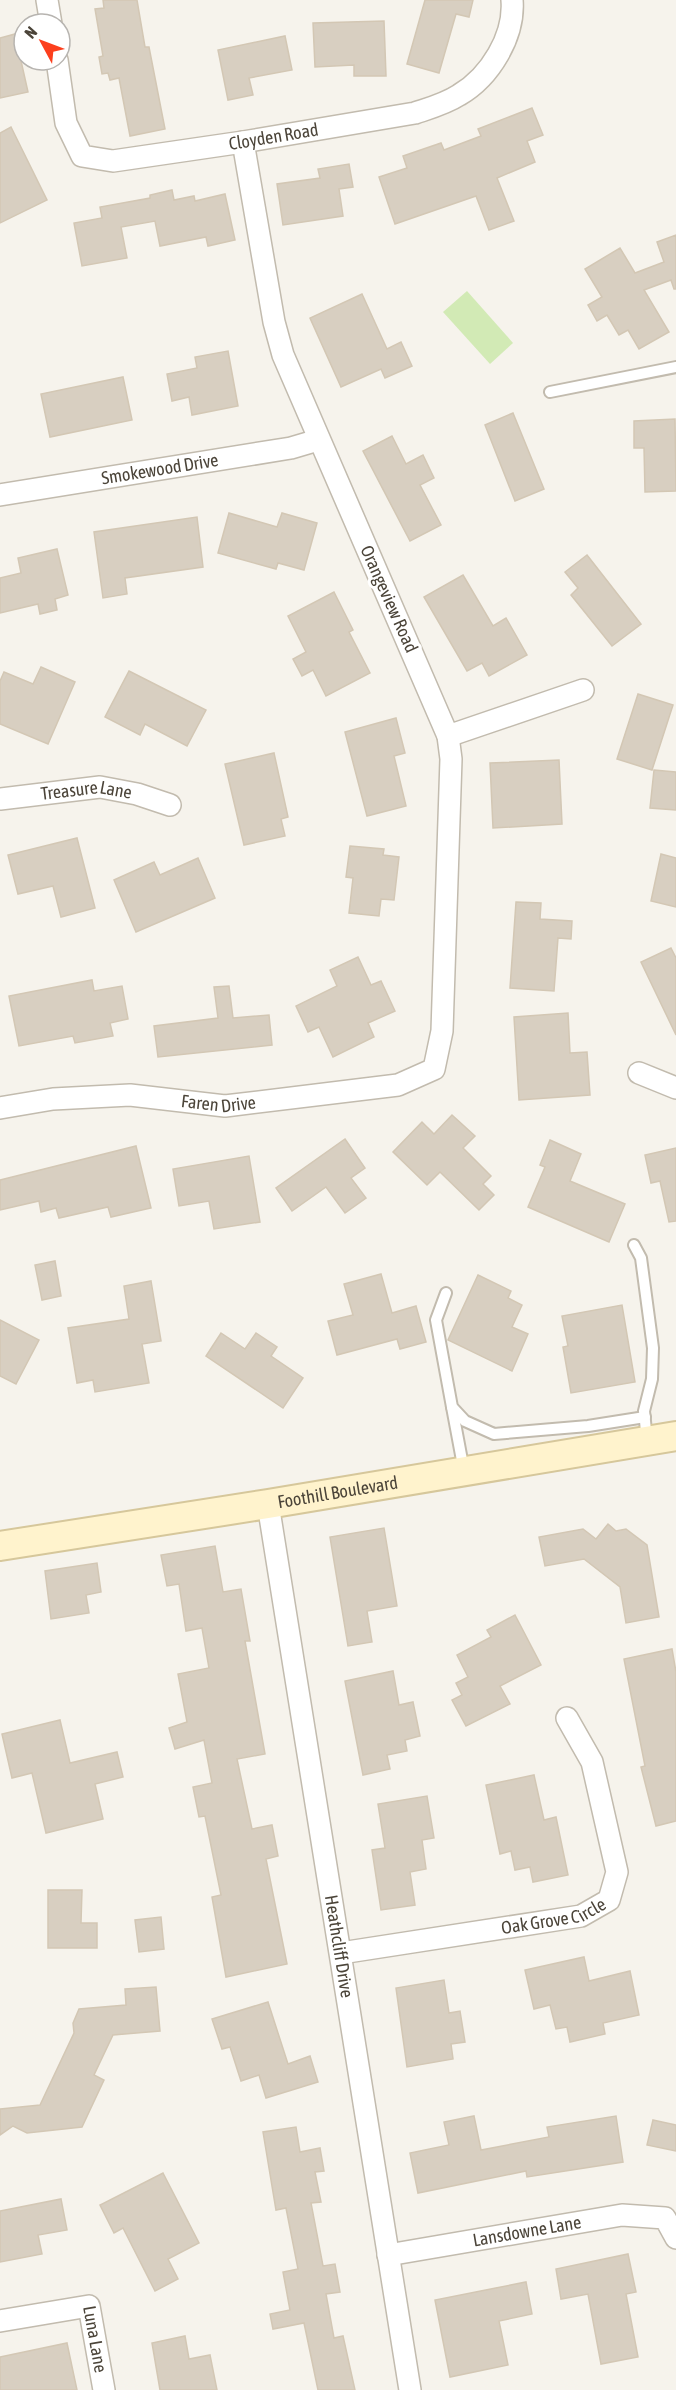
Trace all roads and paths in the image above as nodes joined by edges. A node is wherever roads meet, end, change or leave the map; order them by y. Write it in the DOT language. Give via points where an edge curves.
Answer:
graph roads {
  1 [pos="512,0"];
  2 [pos="59,72"];
  3 [pos="243,142"];
  4 [pos="676,368"];
  5 [pos="550,392"];
  6 [pos="318,440"];
  7 [pos="0,495"];
  8 [pos="583,690"];
  9 [pos="448,736"];
  10 [pos="0,799"];
  11 [pos="170,805"];
  12 [pos="434,1069"];
  13 [pos="639,1073"];
  14 [pos="676,1088"];
  15 [pos="0,1108"];
  16 [pos="634,1245"];
  17 [pos="446,1293"];
  18 [pos="452,1407"];
  19 [pos="646,1429"];
  20 [pos="676,1436"];
  21 [pos="464,1471"];
  22 [pos="268,1504"];
  23 [pos="0,1546"];
  24 [pos="567,1718"];
  25 [pos="341,1953"];
  26 [pos="676,2238"];
  27 [pos="388,2255"];
  28 [pos="0,2321"];
  29 [pos="104,2390"];
  30 [pos="410,2390"];
  1 -- 3 [label="street, Cloyden Road" via="506,36 495,61 461,94 415,113"];
  2 -- 3 [label="street, Cloyden Road" via="66,123 82,156 113,161"];
  3 -- 6 [label="street, Orangeview Road" via="274,322"];
  4 -- 5 [label="lane"];
  6 -- 7 [label="street, Smokewood Drive" via="291,448"];
  6 -- 9 [label="street, Orangeview Road"];
  8 -- 9 [label="street"];
  9 -- 12 [label="street, Orangeview Road" via="451,759 442,1032"];
  10 -- 11 [label="street, Treasure Lane" via="100,787"];
  12 -- 15 [label="street, Faren Drive" via="398,1085 225,1106 130,1095 53,1099"];
  13 -- 14 [label="street"];
  16 -- 19 [label="lane" via="641,1258 653,1348 652,1379 644,1411"];
  17 -- 18 [label="lane" via="436,1320"];
  18 -- 19 [label="lane" via="465,1421 494,1434 588,1426"];
  18 -- 21 [label="lane"];
  19 -- 20 [label="street, Foothill Boulevard"];
  19 -- 21 [label="street, Foothill Boulevard"];
  21 -- 22 [label="street, Foothill Boulevard"];
  22 -- 23 [label="street, Foothill Boulevard"];
  22 -- 25 [label="street, Heathcliff Drive"];
  24 -- 25 [label="street, Oak Grove Circle" via="592,1762 617,1872 609,1900 581,1916"];
  25 -- 27 [label="street, Heathcliff Drive"];
  26 -- 27 [label="street, Lansdowne Lane" via="665,2218 622,2215"];
  27 -- 30 [label="street, Heathcliff Drive"];
  28 -- 29 [label="street, Luna Lane" via="89,2306"];
}
